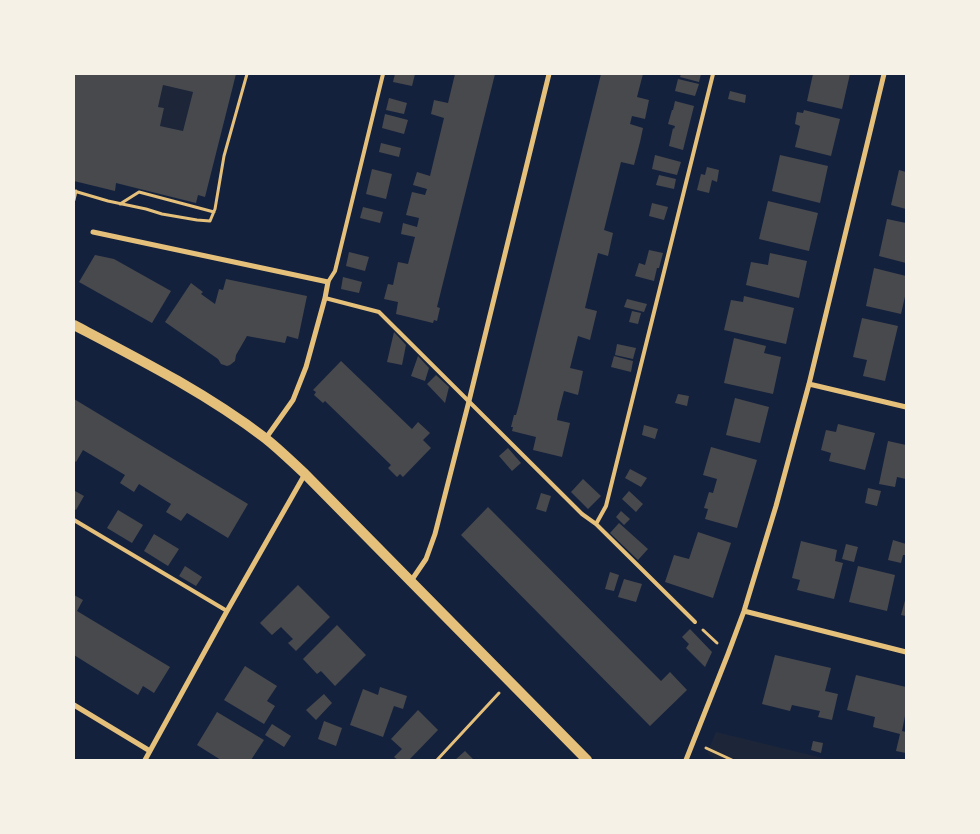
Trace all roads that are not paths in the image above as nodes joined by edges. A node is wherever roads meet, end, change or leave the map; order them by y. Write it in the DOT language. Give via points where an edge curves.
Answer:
graph roads {
  1 [pos="383,74"];
  2 [pos="549,74"];
  3 [pos="713,74"];
  4 [pos="884,74"];
  5 [pos="93,232"];
  6 [pos="328,282"];
  7 [pos="325,298"];
  8 [pos="74,324"];
  9 [pos="809,384"];
  10 [pos="469,400"];
  11 [pos="906,408"];
  12 [pos="266,439"];
  13 [pos="305,474"];
  14 [pos="74,520"];
  15 [pos="596,524"];
  16 [pos="411,581"];
  17 [pos="227,611"];
  18 [pos="744,611"];
  19 [pos="695,622"];
  20 [pos="906,652"];
  21 [pos="74,705"];
  22 [pos="150,751"];
  23 [pos="145,760"];
  24 [pos="587,760"];
  25 [pos="686,760"];
  1 -- 6 [label="lane" via="334,271"];
  2 -- 10 [label="street"];
  3 -- 15 [label="lane" via="606,506"];
  4 -- 9 [label="street"];
  5 -- 6 [label="street"];
  6 -- 7 [label="street"];
  7 -- 10 [label="lane" via="379,312"];
  7 -- 12 [label="street" via="306,368 293,400"];
  8 -- 12 [label="main road" via="188,387"];
  9 -- 11 [label="street"];
  9 -- 18 [label="street"];
  10 -- 15 [label="lane" via="582,514"];
  10 -- 16 [label="street" via="435,534 426,560"];
  12 -- 13 [label="main road"];
  13 -- 16 [label="main road"];
  13 -- 17 [label="street"];
  14 -- 17 [label="lane"];
  15 -- 19 [label="lane"];
  16 -- 24 [label="main road"];
  17 -- 22 [label="street"];
  18 -- 20 [label="street"];
  18 -- 25 [label="street"];
  21 -- 22 [label="street"];
  22 -- 23 [label="street"];
}
